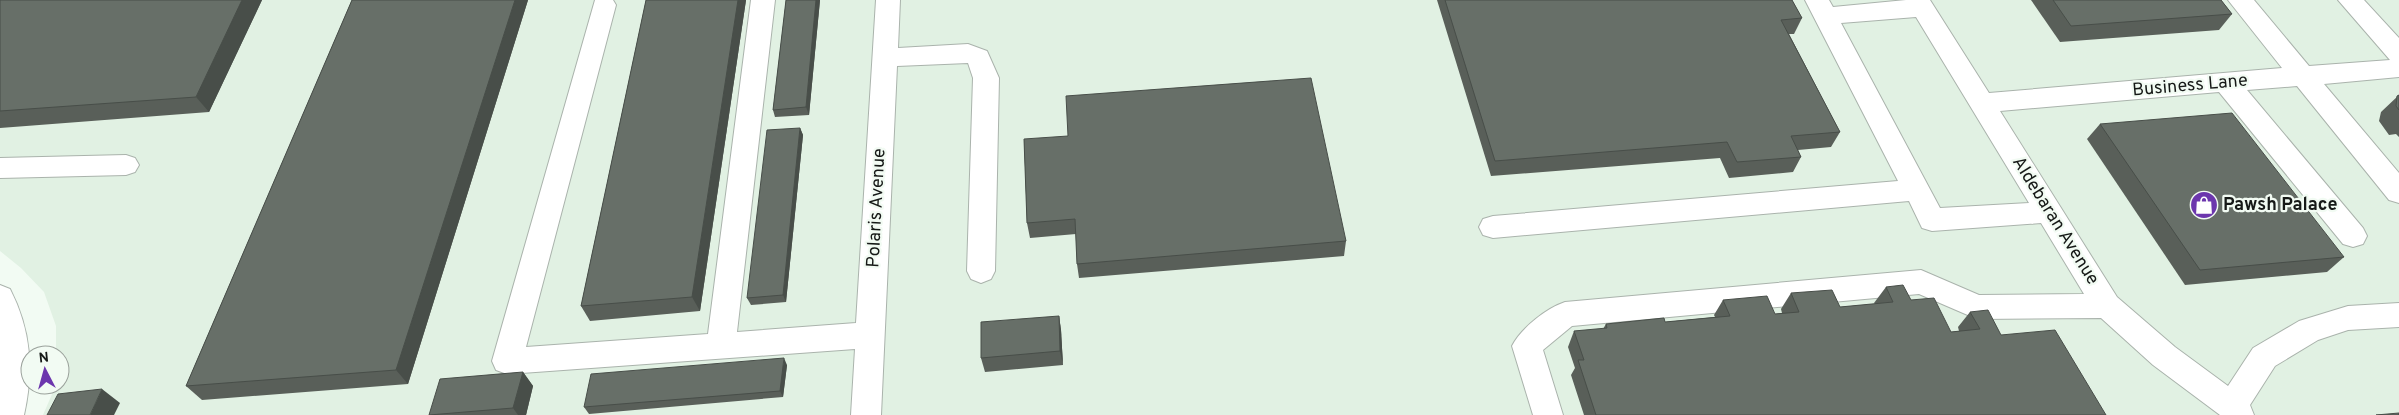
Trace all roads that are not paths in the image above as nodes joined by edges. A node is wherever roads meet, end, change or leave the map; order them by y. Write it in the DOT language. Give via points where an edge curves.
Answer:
graph roads {
  1 [pos="763,0"];
  2 [pos="888,0"];
  3 [pos="2240,0"];
  4 [pos="2350,0"];
  5 [pos="1920,4"];
  6 [pos="604,5"];
  7 [pos="1821,8"];
  8 [pos="2399,54"];
  9 [pos="885,58"];
  10 [pos="2399,68"];
  11 [pos="2304,76"];
  12 [pos="2226,83"];
  13 [pos="1982,103"];
  14 [pos="126,164"];
  15 [pos="0,168"];
  16 [pos="1917,190"];
  17 [pos="2399,192"];
  18 [pos="2050,212"];
  19 [pos="1492,227"];
  20 [pos="2353,236"];
  21 [pos="981,271"];
  22 [pos="0,297"];
  23 [pos="2107,306"];
  24 [pos="2399,315"];
  25 [pos="870,335"];
  26 [pos="721,346"];
  27 [pos="2228,412"];
  28 [pos="9,415"];
  29 [pos="866,415"];
  30 [pos="1548,415"];
  1 -- 26 [label="street"];
  2 -- 9 [label="street, Polaris Avenue"];
  3 -- 11 [label="street"];
  4 -- 8 [label="street"];
  5 -- 7 [label="street"];
  5 -- 13 [label="street, Aldebaran Avenue"];
  6 -- 26 [label="street" via="507,361"];
  7 -- 16 [label="street"];
  9 -- 21 [label="street" via="968,53 978,57 986,78"];
  9 -- 25 [label="street, Polaris Avenue"];
  10 -- 11 [label="street, Business Lane"];
  11 -- 12 [label="street, Business Lane"];
  11 -- 17 [label="street"];
  12 -- 13 [label="street, Business Lane"];
  12 -- 20 [label="street"];
  13 -- 18 [label="street, Aldebaran Avenue"];
  14 -- 15 [label="street"];
  16 -- 18 [label="street" via="1932,220"];
  16 -- 19 [label="street"];
  18 -- 23 [label="street, Aldebaran Avenue"];
  22 -- 28 [label="street" via="9,316 17,352"];
  23 -- 27 [label="street, Aldebaran Avenue"];
  23 -- 30 [label="street" via="1977,307 1921,282 1565,314 1527,346"];
  24 -- 27 [label="street" via="2348,318 2309,330 2264,357"];
  25 -- 26 [label="street"];
  25 -- 29 [label="street, Polaris Avenue"];
}
